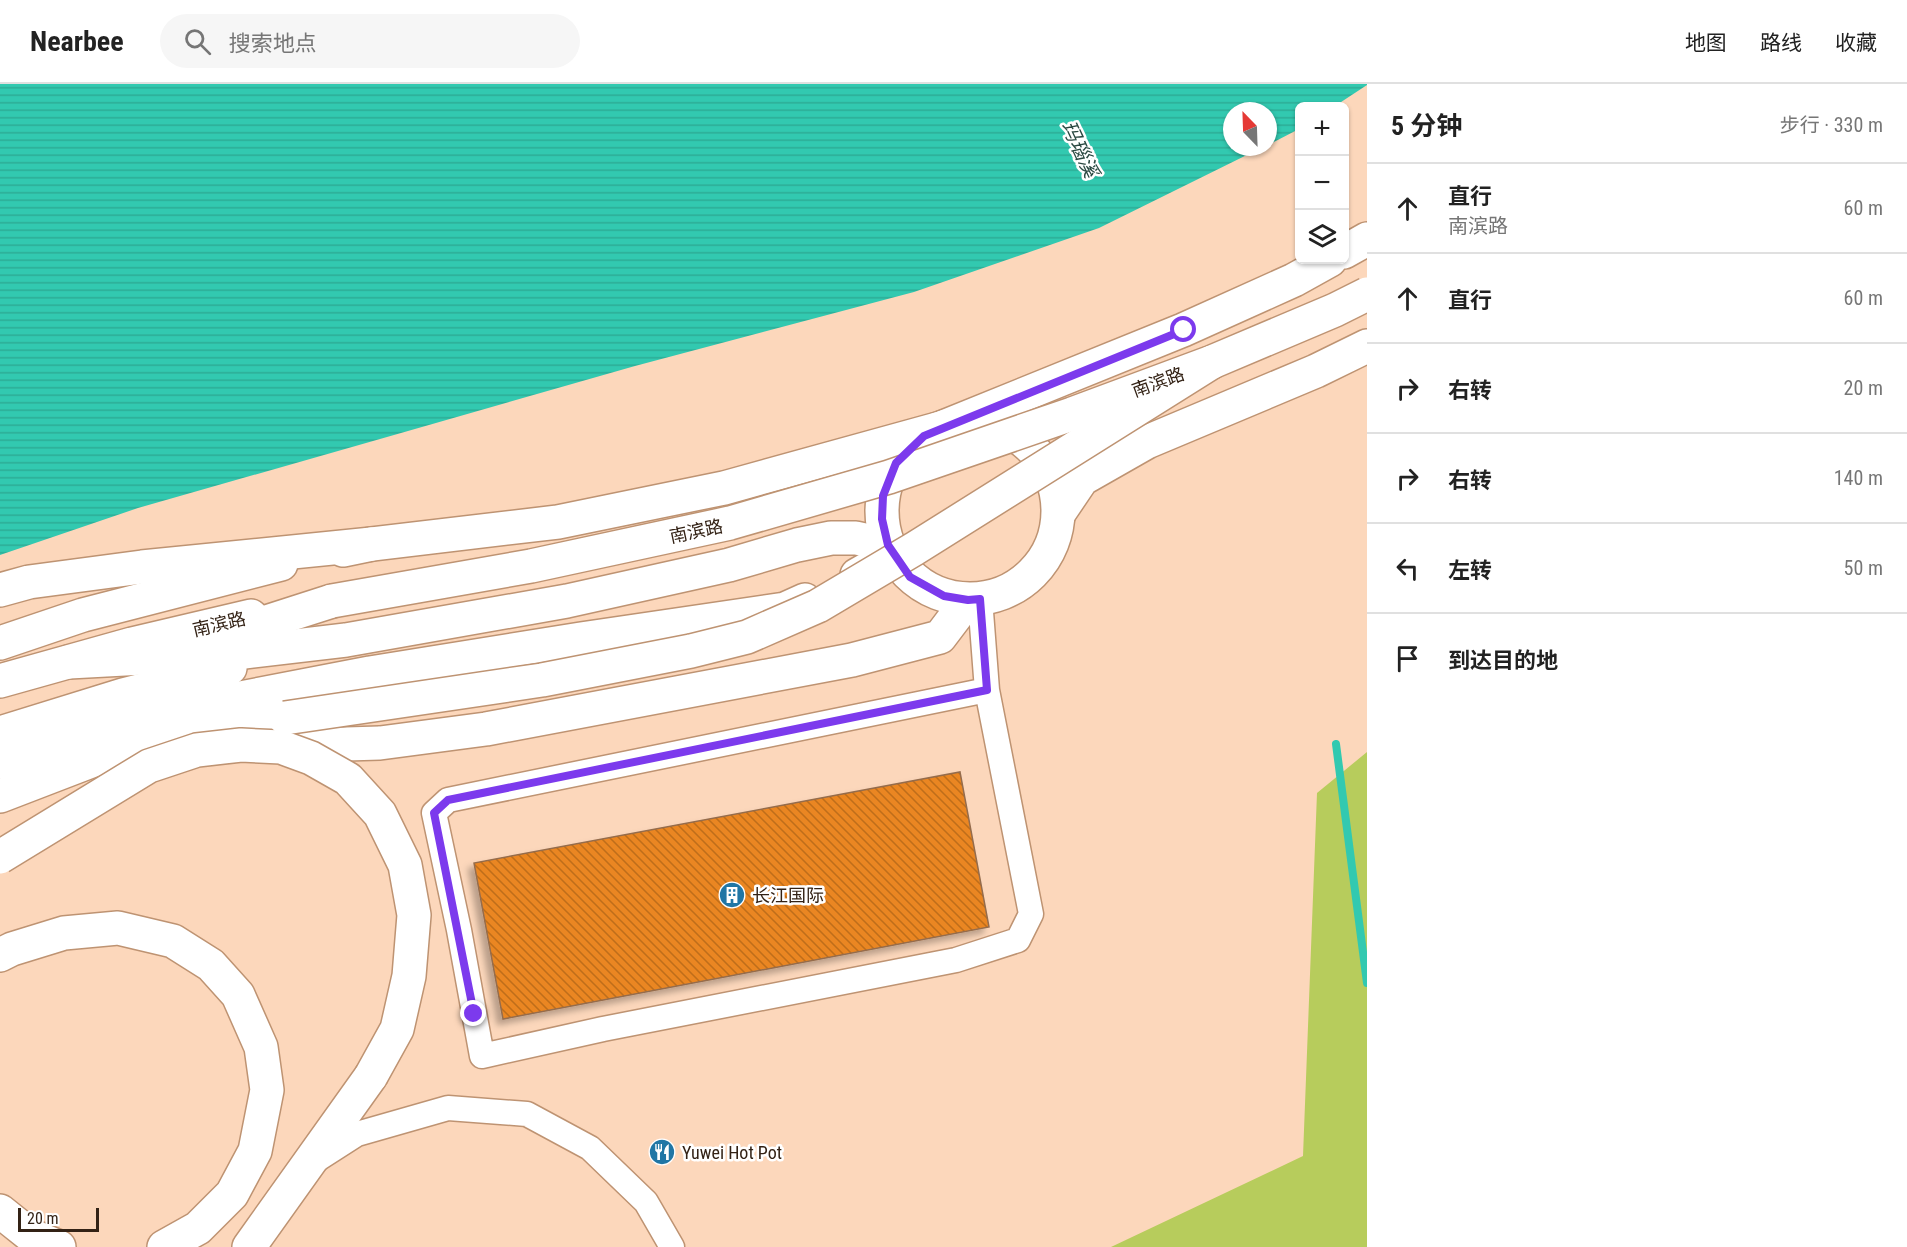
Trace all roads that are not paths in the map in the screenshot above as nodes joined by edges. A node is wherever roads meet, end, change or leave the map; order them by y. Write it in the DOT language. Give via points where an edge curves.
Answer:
graph roads {
  1 [pos="1367,239"];
  2 [pos="1349,249"];
  3 [pos="1323,264"];
  4 [pos="1367,294"];
  5 [pos="1367,346"];
  6 [pos="1212,362"];
  7 [pos="941,428"];
  8 [pos="1059,513"];
  9 [pos="372,543"];
  10 [pos="888,545"];
  11 [pos="0,590"];
  12 [pos="974,599"];
  13 [pos="332,601"];
  14 [pos="346,640"];
  15 [pos="0,643"];
  16 [pos="177,657"];
  17 [pos="69,662"];
  18 [pos="0,681"];
  19 [pos="987,690"];
  20 [pos="0,733"];
  21 [pos="117,751"];
  22 [pos="0,762"];
  23 [pos="0,796"];
  24 [pos="0,856"];
  25 [pos="0,955"];
  26 [pos="303,1169"];
  27 [pos="0,1211"];
  28 [pos="59,1247"];
  29 [pos="164,1247"];
  30 [pos="249,1247"];
  31 [pos="672,1247"];
  1 -- 2 [label="main road"];
  3 -- 7 [label="main road, 南滨路" via="1184,330"];
  4 -- 6 [label="main road, 南滨路, bridge"];
  5 -- 8 [label="main road" via="1147,442 1083,479"];
  6 -- 13 [label="main road, 南滨路, bridge" via="889,477 730,523 531,566"];
  6 -- 21 [label="main road, bridge" via="818,606 747,637 542,680 285,718"];
  7 -- 8 [label="main road" via="960,423 990,425 1015,435 1035,451 1057,492"];
  7 -- 9 [label="main road, 南滨路" via="724,488 581,518"];
  7 -- 10 [label="main road" via="924,436 896,463 883,496 882,519"];
  8 -- 12 [label="main road" via="1052,545 1033,573 1011,591"];
  9 -- 11 [label="main road" via="142,567 29,582"];
  9 -- 15 [label="main road, 南滨路" via="83,615"];
  10 -- 12 [label="main road" via="910,577 944,596"];
  10 -- 14 [label="main road" via="856,538 831,538 579,599"];
  10 -- 22 [label="main road" via="878,562 840,586 785,609 393,669 189,708"];
  12 -- 19 [label="street"];
  12 -- 21 [label="main road" via="940,637 852,660 486,729 380,743"];
  13 -- 16 [label="main road" via="232,633"];
  13 -- 17 [label="main road, 南滨路" via="238,619"];
  14 -- 16 [label="main road"];
  14 -- 20 [label="main road" via="123,695"];
  16 -- 17 [label="main road"];
  16 -- 20 [label="main road"];
  17 -- 18 [label="main road, 南滨路"];
  19 -- 19 [label="street" via="448,800 434,813 482,1056 956,960 1018,940 1031,914"];
  21 -- 23 [label="main road"];
  24 -- 26 [label="main road, bridge" via="149,766 198,750 240,745 281,747 311,758 348,779 380,814 405,865 414,915 409,976 397,1029 371,1076"];
  25 -- 29 [label="main road" via="64,933 118,928 172,941 211,965 238,995 261,1047 267,1090 255,1151 231,1194 198,1228"];
  26 -- 30 [label="main road"];
  26 -- 31 [label="street" via="357,1134 448,1108 527,1114 590,1148 646,1202"];
  27 -- 28 [label="main road" via="30,1235"];
}
